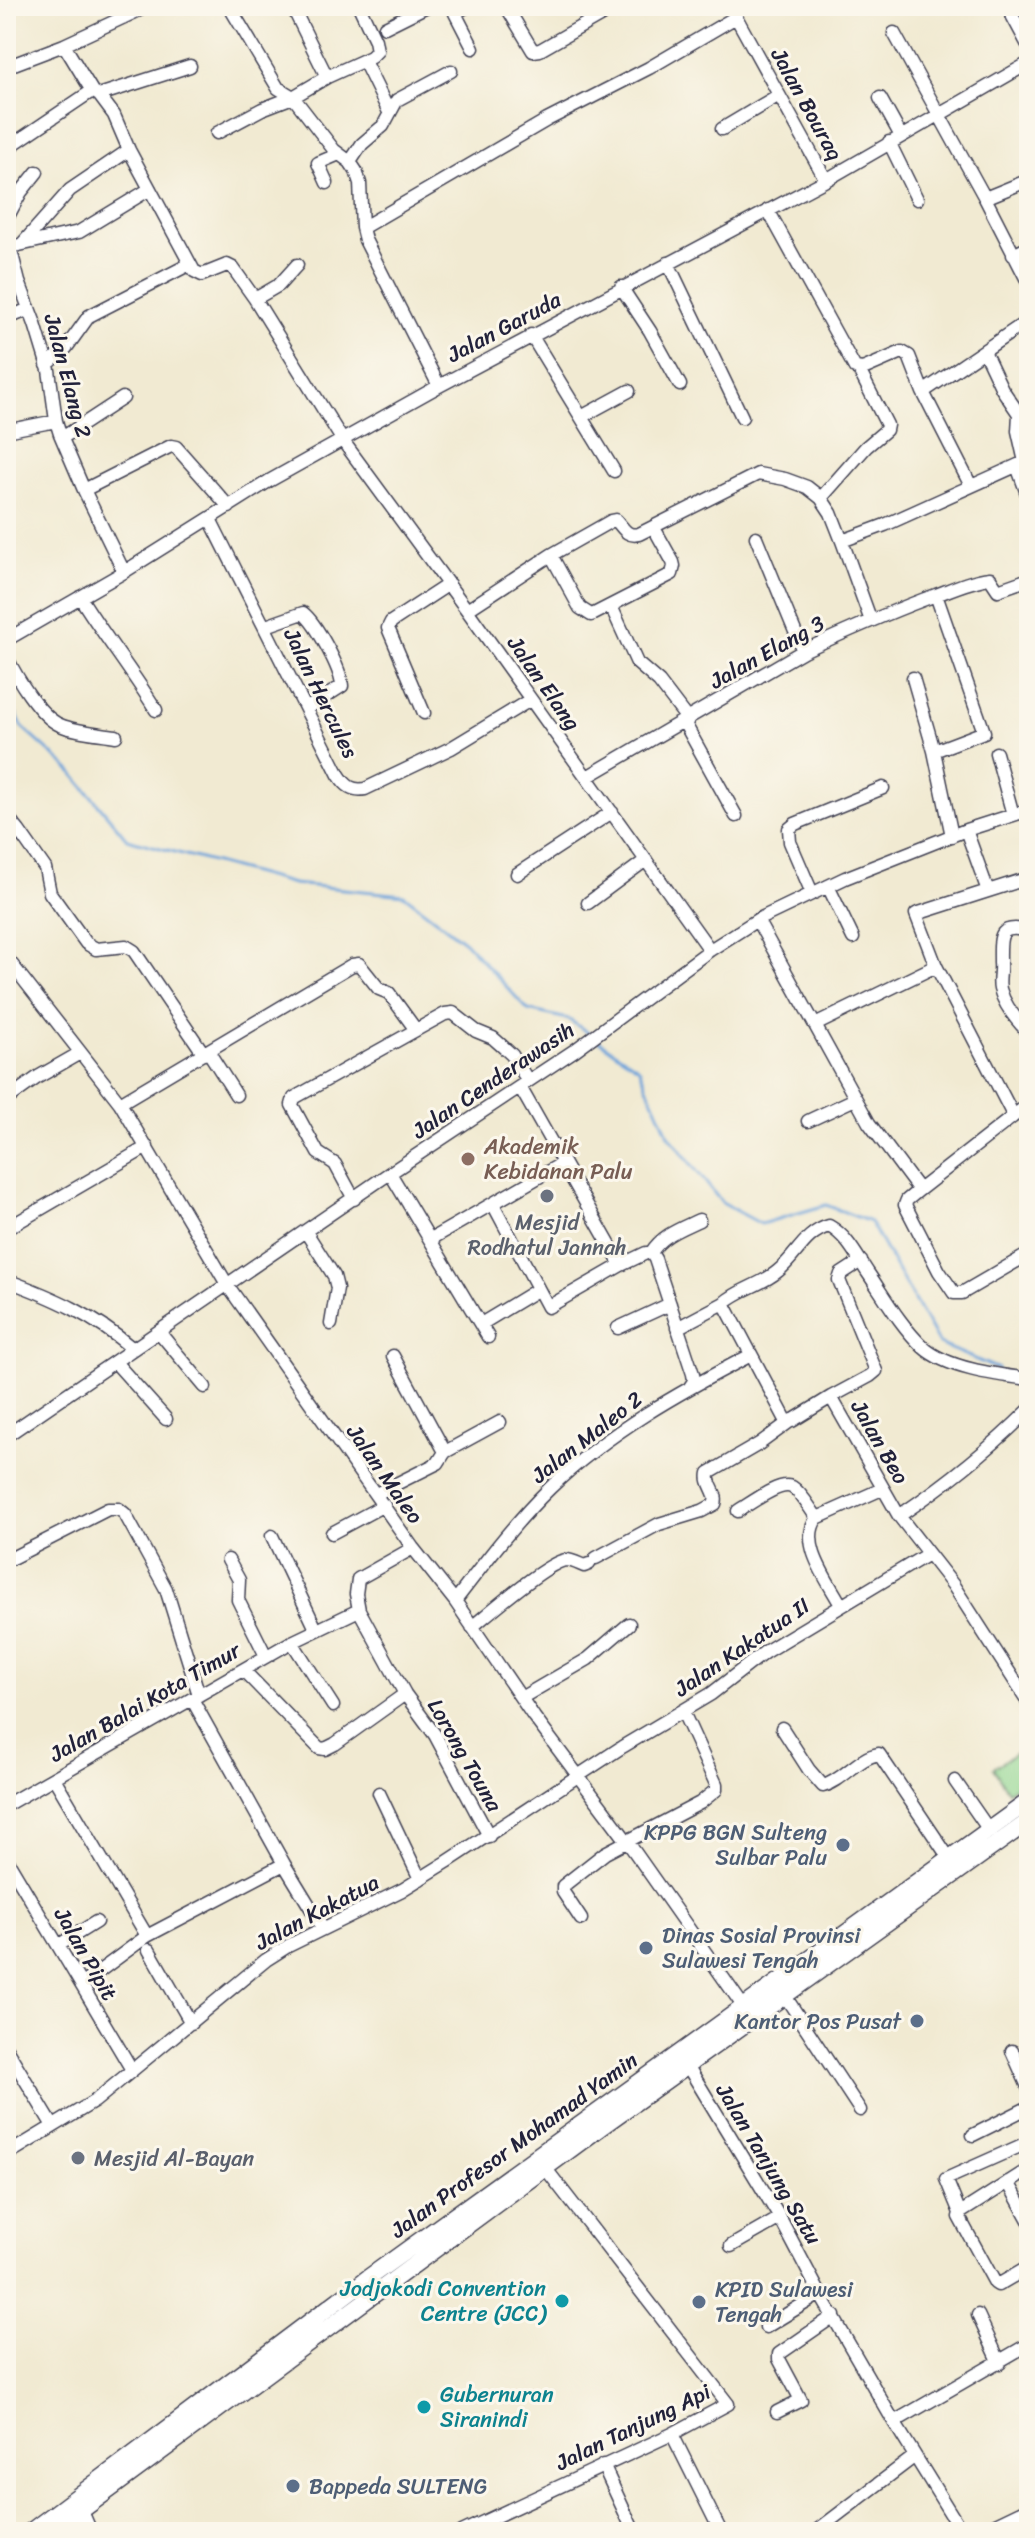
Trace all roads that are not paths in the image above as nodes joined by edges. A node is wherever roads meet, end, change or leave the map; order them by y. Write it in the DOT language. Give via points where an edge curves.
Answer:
graph roads {
  1 [pos="148,6"];
  2 [pos="229,6"];
  3 [pos="292,6"];
  4 [pos="359,6"];
  5 [pos="427,6"];
  6 [pos="468,6"];
  7 [pos="506,6"];
  8 [pos="617,6"];
  9 [pos="1007,6"];
  10 [pos="451,10"];
  11 [pos="733,12"];
  12 [pos="385,27"];
  13 [pos="894,33"];
  14 [pos="64,45"];
  15 [pos="1029,47"];
  16 [pos="473,48"];
  17 [pos="364,61"];
  18 [pos="1029,63"];
  19 [pos="190,66"];
  20 [pos="6,67"];
  21 [pos="451,71"];
  22 [pos="327,77"];
  23 [pos="96,93"];
  24 [pos="779,95"];
  25 [pos="293,97"];
  26 [pos="880,98"];
  27 [pos="389,112"];
  28 [pos="940,113"];
  29 [pos="722,129"];
  30 [pos="217,133"];
  31 [pos="895,139"];
  32 [pos="6,149"];
  33 [pos="129,150"];
  34 [pos="344,158"];
  35 [pos="37,172"];
  36 [pos="826,180"];
  37 [pos="1029,180"];
  38 [pos="327,183"];
  39 [pos="150,189"];
  40 [pos="985,198"];
  41 [pos="917,199"];
  42 [pos="768,210"];
  43 [pos="6,220"];
  44 [pos="362,228"];
  45 [pos="6,231"];
  46 [pos="1029,247"];
  47 [pos="13,251"];
  48 [pos="1013,255"];
  49 [pos="668,263"];
  50 [pos="190,264"];
  51 [pos="297,265"];
  52 [pos="1029,280"];
  53 [pos="621,287"];
  54 [pos="255,299"];
  55 [pos="29,309"];
  56 [pos="6,319"];
  57 [pos="1029,320"];
  58 [pos="531,335"];
  59 [pos="984,351"];
  60 [pos="47,365"];
  61 [pos="859,370"];
  62 [pos="680,385"];
  63 [pos="439,386"];
  64 [pos="629,391"];
  65 [pos="923,392"];
  66 [pos="123,398"];
  67 [pos="581,417"];
  68 [pos="742,417"];
  69 [pos="56,421"];
  70 [pos="10,430"];
  71 [pos="62,438"];
  72 [pos="343,441"];
  73 [pos="1024,463"];
  74 [pos="614,471"];
  75 [pos="971,486"];
  76 [pos="84,490"];
  77 [pos="821,498"];
  78 [pos="1029,499"];
  79 [pos="229,507"];
  80 [pos="210,519"];
  81 [pos="654,528"];
  82 [pos="756,537"];
  83 [pos="842,541"];
  84 [pos="551,555"];
  85 [pos="124,572"];
  86 [pos="1029,579"];
  87 [pos="449,584"];
  88 [pos="936,595"];
  89 [pos="80,597"];
  90 [pos="611,606"];
  91 [pos="467,610"];
  92 [pos="871,621"];
  93 [pos="266,626"];
  94 [pos="6,640"];
  95 [pos="803,651"];
  96 [pos="6,656"];
  97 [pos="913,678"];
  98 [pos="530,700"];
  99 [pos="306,709"];
  100 [pos="156,710"];
  101 [pos="424,713"];
  102 [pos="686,721"];
  103 [pos="116,736"];
  104 [pos="934,751"];
  105 [pos="996,753"];
  106 [pos="587,777"];
  107 [pos="883,788"];
  108 [pos="1029,810"];
  109 [pos="612,812"];
  110 [pos="6,815"];
  111 [pos="1013,815"];
  112 [pos="736,816"];
  113 [pos="966,830"];
  114 [pos="19,831"];
  115 [pos="952,836"];
  116 [pos="6,842"];
  117 [pos="646,860"];
  118 [pos="517,874"];
  119 [pos="1029,878"];
  120 [pos="828,886"];
  121 [pos="988,891"];
  122 [pos="812,893"];
  123 [pos="588,903"];
  124 [pos="757,920"];
  125 [pos="1029,931"];
  126 [pos="853,938"];
  127 [pos="710,950"];
  128 [pos="6,957"];
  129 [pos="936,966"];
  130 [pos="815,1025"];
  131 [pos="416,1030"];
  132 [pos="1029,1033"];
  133 [pos="80,1053"];
  134 [pos="206,1053"];
  135 [pos="524,1084"];
  136 [pos="236,1095"];
  137 [pos="855,1099"];
  138 [pos="6,1100"];
  139 [pos="120,1103"];
  140 [pos="1029,1104"];
  141 [pos="1011,1112"];
  142 [pos="808,1121"];
  143 [pos="147,1147"];
  144 [pos="563,1163"];
  145 [pos="390,1173"];
  146 [pos="915,1184"];
  147 [pos="354,1199"];
  148 [pos="493,1204"];
  149 [pos="699,1220"];
  150 [pos="6,1229"];
  151 [pos="306,1232"];
  152 [pos="431,1239"];
  153 [pos="651,1253"];
  154 [pos="1029,1254"];
  155 [pos="861,1261"];
  156 [pos="621,1265"];
  157 [pos="6,1280"];
  158 [pos="228,1286"];
  159 [pos="537,1290"];
  160 [pos="724,1303"];
  161 [pos="670,1304"];
  162 [pos="331,1324"];
  163 [pos="481,1324"];
  164 [pos="618,1328"];
  165 [pos="677,1328"];
  166 [pos="159,1332"];
  167 [pos="488,1337"];
  168 [pos="133,1349"];
  169 [pos="751,1355"];
  170 [pos="393,1356"];
  171 [pos="115,1362"];
  172 [pos="1029,1379"];
  173 [pos="205,1387"];
  174 [pos="690,1387"];
  175 [pos="831,1397"];
  176 [pos="1029,1410"];
  177 [pos="166,1419"];
  178 [pos="500,1422"];
  179 [pos="789,1422"];
  180 [pos="6,1436"];
  181 [pos="445,1452"];
  182 [pos="882,1489"];
  183 [pos="380,1500"];
  184 [pos="738,1511"];
  185 [pos="899,1516"];
  186 [pos="817,1518"];
  187 [pos="332,1533"];
  188 [pos="272,1536"];
  189 [pos="413,1548"];
  190 [pos="928,1554"];
  191 [pos="228,1560"];
  192 [pos="6,1561"];
  193 [pos="455,1601"];
  194 [pos="841,1605"];
  195 [pos="359,1610"];
  196 [pos="629,1624"];
  197 [pos="472,1627"];
  198 [pos="310,1632"];
  199 [pos="292,1642"];
  200 [pos="266,1656"];
  201 [pos="243,1670"];
  202 [pos="405,1694"];
  203 [pos="195,1697"];
  204 [pos="521,1698"];
  205 [pos="1029,1703"];
  206 [pos="333,1706"];
  207 [pos="683,1712"];
  208 [pos="782,1728"];
  209 [pos="579,1775"];
  210 [pos="54,1778"];
  211 [pos="955,1781"];
  212 [pos="379,1793"];
  213 [pos="1029,1801"];
  214 [pos="6,1805"];
  215 [pos="1029,1821"];
  216 [pos="989,1830"];
  217 [pos="489,1836"];
  218 [pos="627,1841"];
  219 [pos="6,1858"];
  220 [pos="949,1858"];
  221 [pos="284,1864"];
  222 [pos="420,1879"];
  223 [pos="581,1919"];
  224 [pos="96,1922"];
  225 [pos="323,1928"];
  226 [pos="147,1936"];
  227 [pos="59,1945"];
  228 [pos="149,1950"];
  229 [pos="82,1984"];
  230 [pos="785,1996"];
  231 [pos="743,2006"];
  232 [pos="191,2023"];
  233 [pos="6,2048"];
  234 [pos="1012,2051"];
  235 [pos="1029,2056"];
  236 [pos="1017,2064"];
  237 [pos="687,2065"];
  238 [pos="132,2070"];
  239 [pos="1029,2089"];
  240 [pos="1029,2107"];
  241 [pos="860,2110"];
  242 [pos="53,2126"];
  243 [pos="973,2135"];
  244 [pos="1029,2142"];
  245 [pos="6,2155"];
  246 [pos="546,2169"];
  247 [pos="1029,2169"];
  248 [pos="1008,2182"];
  249 [pos="960,2213"];
  250 [pos="780,2218"];
  251 [pos="1029,2220"];
  252 [pos="731,2246"];
  253 [pos="400,2255"];
  254 [pos="1029,2267"];
  255 [pos="411,2268"];
  256 [pos="820,2294"];
  257 [pos="978,2315"];
  258 [pos="834,2316"];
  259 [pos="766,2327"];
  260 [pos="1029,2344"];
  261 [pos="1000,2363"];
  262 [pos="777,2412"];
  263 [pos="894,2422"];
  264 [pos="672,2434"];
  265 [pos="915,2456"];
  266 [pos="603,2465"];
  267 [pos="1029,2508"];
  268 [pos="81,2509"];
  269 [pos="30,2532"];
  270 [pos="52,2532"];
  271 [pos="91,2532"];
  272 [pos="462,2532"];
  273 [pos="634,2532"];
  274 [pos="721,2532"];
  275 [pos="815,2532"];
  276 [pos="962,2532"];
  277 [pos="979,2532"];
  1 -- 14 [label="street"];
  2 -- 25 [label="street" via="278,88"];
  3 -- 22 [label="street"];
  4 -- 17 [label="street" via="377,48"];
  5 -- 12 [label="street"];
  6 -- 10 [label="street"];
  7 -- 8 [label="street" via="533,51"];
  9 -- 15 [label="street"];
  10 -- 16 [label="street"];
  11 -- 24 [label="street, Jalan Bouraq"];
  11 -- 44 [label="street" via="649,68 547,120"];
  13 -- 28 [label="street"];
  14 -- 20 [label="street"];
  14 -- 23 [label="street"];
  17 -- 22 [label="street"];
  17 -- 27 [label="street"];
  18 -- 28 [label="street, Jalan Garuda"];
  19 -- 23 [label="street"];
  21 -- 27 [label="street" via="397,100"];
  22 -- 25 [label="street"];
  23 -- 32 [label="street"];
  23 -- 33 [label="street" via="114,115"];
  24 -- 29 [label="street"];
  24 -- 36 [label="street, Jalan Bouraq"];
  25 -- 30 [label="street"];
  25 -- 34 [label="street"];
  26 -- 31 [label="street"];
  27 -- 34 [label="street" via="383,126"];
  28 -- 31 [label="street, Jalan Garuda"];
  28 -- 40 [label="street"];
  31 -- 36 [label="street, Jalan Garuda"];
  31 -- 41 [label="street"];
  33 -- 39 [label="street"];
  33 -- 47 [label="street" via="62,197"];
  34 -- 38 [label="street" via="318,163"];
  34 -- 44 [label="street" via="360,183"];
  35 -- 43 [label="street"];
  36 -- 42 [label="street, Jalan Garuda"];
  37 -- 40 [label="street"];
  39 -- 47 [label="street" via="79,232"];
  39 -- 50 [label="street"];
  40 -- 48 [label="street"];
  42 -- 49 [label="street, Jalan Garuda"];
  42 -- 61 [label="street"];
  44 -- 63 [label="street"];
  45 -- 47 [label="street, Jalan Elang 2"];
  46 -- 48 [label="street"];
  47 -- 55 [label="street, Jalan Elang 2"];
  48 -- 52 [label="street"];
  49 -- 53 [label="street, Jalan Garuda"];
  49 -- 68 [label="street"];
  50 -- 54 [label="street, Jalan Elang" via="202,275 230,266"];
  50 -- 60 [label="street" via="89,316"];
  51 -- 54 [label="street"];
  53 -- 58 [label="street, Jalan Garuda"];
  53 -- 62 [label="street"];
  54 -- 72 [label="street, Jalan Elang"];
  55 -- 56 [label="street"];
  55 -- 60 [label="street, Jalan Elang 2"];
  57 -- 59 [label="street"];
  58 -- 63 [label="street, Jalan Garuda"];
  58 -- 67 [label="street"];
  59 -- 65 [label="street"];
  59 -- 73 [label="street" via="1019,414"];
  60 -- 69 [label="street, Jalan Elang 2"];
  61 -- 65 [label="street" via="902,352 909,356"];
  61 -- 77 [label="street" via="886,430"];
  63 -- 72 [label="street, Jalan Garuda"];
  64 -- 67 [label="street"];
  65 -- 75 [label="street"];
  66 -- 71 [label="street"];
  67 -- 74 [label="street"];
  69 -- 70 [label="street"];
  69 -- 71 [label="street, Jalan Elang 2"];
  71 -- 76 [label="street, Jalan Elang 2"];
  72 -- 79 [label="street, Jalan Garuda"];
  72 -- 87 [label="street, Jalan Elang"];
  73 -- 75 [label="street"];
  73 -- 78 [label="street"];
  75 -- 83 [label="street"];
  76 -- 79 [label="street" via="171,446"];
  76 -- 85 [label="street, Jalan Elang 2"];
  77 -- 81 [label="street" via="807,487 758,474"];
  77 -- 83 [label="street"];
  79 -- 80 [label="street, Jalan Garuda"];
  80 -- 85 [label="street, Jalan Garuda"];
  80 -- 93 [label="street, Jalan Hercules"];
  81 -- 84 [label="street" via="633,536 615,520"];
  81 -- 90 [label="street" via="673,562 672,574"];
  82 -- 95 [label="street"];
  83 -- 92 [label="street"];
  84 -- 90 [label="street" via="584,612 591,615"];
  84 -- 91 [label="street"];
  85 -- 89 [label="street, Jalan Garuda"];
  86 -- 88 [label="street, Jalan Elang 3" via="998,590 990,578"];
  87 -- 91 [label="street, Jalan Elang"];
  87 -- 101 [label="street" via="388,628"];
  88 -- 92 [label="street, Jalan Elang 3"];
  88 -- 104 [label="street" via="984,732"];
  89 -- 94 [label="street, Jalan Garuda"];
  89 -- 100 [label="street"];
  90 -- 102 [label="street" via="637,663 675,700"];
  91 -- 98 [label="street, Jalan Elang"];
  92 -- 95 [label="street, Jalan Elang 3"];
  93 -- 99 [label="street, Jalan Hercules"];
  93 -- 99 [label="street" via="303,613 338,671 342,686"];
  95 -- 102 [label="street, Jalan Elang 3"];
  96 -- 103 [label="street" via="32,698 54,721"];
  97 -- 104 [label="street"];
  98 -- 99 [label="street, Jalan Hercules" via="451,748 356,790 339,775"];
  98 -- 106 [label="street, Jalan Elang"];
  102 -- 106 [label="street, Jalan Elang 3"];
  102 -- 112 [label="street"];
  104 -- 115 [label="street"];
  105 -- 111 [label="street"];
  106 -- 109 [label="street, Jalan Elang"];
  107 -- 122 [label="street" via="789,829"];
  108 -- 111 [label="street, Jalan Cenderawasih"];
  109 -- 117 [label="street, Jalan Elang"];
  109 -- 118 [label="street"];
  110 -- 114 [label="street"];
  111 -- 113 [label="street, Jalan Cenderawasih"];
  113 -- 115 [label="street, Jalan Cenderawasih"];
  113 -- 121 [label="street"];
  114 -- 116 [label="street"];
  114 -- 134 [label="street" via="45,868 50,893 83,940 95,948 123,945 134,951"];
  115 -- 120 [label="street, Jalan Cenderawasih"];
  117 -- 123 [label="street"];
  117 -- 127 [label="street, Jalan Elang"];
  119 -- 121 [label="street"];
  120 -- 122 [label="street, Jalan Cenderawasih"];
  120 -- 126 [label="street"];
  121 -- 129 [label="street" via="916,914"];
  122 -- 124 [label="street, Jalan Cenderawasih"];
  124 -- 127 [label="street, Jalan Cenderawasih"];
  124 -- 130 [label="street"];
  125 -- 132 [label="street" via="1008,929 999,944 1001,991"];
  127 -- 135 [label="street, Jalan Cenderawasih"];
  128 -- 133 [label="street, Jalan Maleo"];
  129 -- 130 [label="street"];
  129 -- 141 [label="street"];
  130 -- 137 [label="street"];
  131 -- 134 [label="street" via="389,993 355,964"];
  131 -- 135 [label="street" via="453,1013 512,1055"];
  131 -- 147 [label="street" via="292,1101 318,1153 335,1164"];
  133 -- 138 [label="street"];
  133 -- 139 [label="street, Jalan Maleo"];
  134 -- 136 [label="street"];
  134 -- 139 [label="street"];
  135 -- 144 [label="street"];
  135 -- 145 [label="street, Jalan Cenderawasih"];
  137 -- 142 [label="street"];
  137 -- 146 [label="street"];
  139 -- 143 [label="street, Jalan Maleo"];
  140 -- 141 [label="street"];
  141 -- 146 [label="street"];
  143 -- 150 [label="street"];
  143 -- 158 [label="street, Jalan Maleo"];
  144 -- 148 [label="street"];
  144 -- 156 [label="street"];
  145 -- 147 [label="street, Jalan Cenderawasih"];
  145 -- 152 [label="street"];
  146 -- 154 [label="street" via="905,1205 954,1293"];
  147 -- 151 [label="street, Jalan Cenderawasih"];
  148 -- 152 [label="street"];
  148 -- 159 [label="street"];
  149 -- 153 [label="street" via="667,1235"];
  151 -- 158 [label="street, Jalan Cenderawasih"];
  151 -- 162 [label="street" via="334,1276"];
  152 -- 163 [label="street"];
  153 -- 156 [label="street"];
  153 -- 161 [label="street"];
  155 -- 160 [label="street" via="836,1230 821,1228 773,1275"];
  155 -- 172 [label="street" via="897,1317 933,1354 985,1372"];
  155 -- 175 [label="street" via="839,1280 876,1371"];
  156 -- 159 [label="street" via="551,1307"];
  157 -- 168 [label="street" via="94,1319"];
  158 -- 166 [label="street, Jalan Cenderawasih"];
  158 -- 183 [label="street, Jalan Maleo"];
  159 -- 163 [label="street"];
  160 -- 165 [label="street"];
  160 -- 169 [label="street"];
  161 -- 164 [label="street"];
  161 -- 165 [label="street"];
  163 -- 167 [label="street"];
  165 -- 174 [label="street" via="693,1374"];
  166 -- 168 [label="street, Jalan Cenderawasih"];
  166 -- 173 [label="street"];
  168 -- 171 [label="street, Jalan Cenderawasih"];
  169 -- 174 [label="street, Jalan Maleo 2"];
  169 -- 179 [label="street"];
  170 -- 181 [label="street"];
  171 -- 177 [label="street"];
  171 -- 180 [label="street, Jalan Cenderawasih"];
  174 -- 193 [label="street, Jalan Maleo 2" via="561,1477 512,1528"];
  175 -- 179 [label="street, Jalan Beo"];
  175 -- 182 [label="street, Jalan Beo"];
  176 -- 185 [label="street" via="1000,1439"];
  178 -- 181 [label="street"];
  179 -- 197 [label="street, Jalan Beo" via="709,1473 715,1504 659,1524 584,1566 559,1563"];
  181 -- 183 [label="street" via="438,1463"];
  182 -- 185 [label="street, Jalan Beo"];
  182 -- 186 [label="street"];
  183 -- 187 [label="street"];
  183 -- 189 [label="street, Jalan Maleo"];
  184 -- 186 [label="street" via="787,1485"];
  185 -- 190 [label="street, Jalan Beo"];
  186 -- 194 [label="street" via="811,1531 814,1551"];
  188 -- 198 [label="street"];
  189 -- 193 [label="street, Jalan Maleo"];
  189 -- 195 [label="street" via="358,1579"];
  190 -- 194 [label="street, Jalan Kakatua II"];
  190 -- 205 [label="street, Jalan Beo"];
  191 -- 200 [label="street" via="239,1580 238,1600"];
  192 -- 203 [label="street" via="108,1509 119,1509 166,1589"];
  193 -- 197 [label="street, Jalan Maleo"];
  194 -- 207 [label="street, Jalan Kakatua II" via="745,1665"];
  195 -- 198 [label="street, Jalan Balai Kota Timur"];
  195 -- 202 [label="street, Lorong Touna"];
  196 -- 204 [label="street" via="588,1659"];
  197 -- 204 [label="street, Jalan Maleo"];
  198 -- 199 [label="street, Jalan Balai Kota Timur"];
  199 -- 200 [label="street, Jalan Balai Kota Timur"];
  199 -- 206 [label="street"];
  200 -- 201 [label="street, Jalan Balai Kota Timur"];
  201 -- 202 [label="street" via="323,1749"];
  201 -- 203 [label="street, Jalan Balai Kota Timur"];
  202 -- 217 [label="street, Lorong Touna" via="435,1735"];
  203 -- 210 [label="street, Jalan Balai Kota Timur"];
  203 -- 221 [label="street"];
  204 -- 209 [label="street, Jalan Maleo"];
  207 -- 209 [label="street, Jalan Kakatua II"];
  207 -- 218 [label="street" via="716,1790"];
  208 -- 220 [label="street" via="823,1786 879,1754"];
  209 -- 217 [label="street, Jalan Kakatua"];
  209 -- 218 [label="street, Jalan Maleo"];
  210 -- 214 [label="street, Jalan Balai Kota Timur"];
  210 -- 226 [label="street"];
  211 -- 216 [label="street"];
  212 -- 222 [label="street"];
  213 -- 216 [label="main road, Jalan Profesor Mohamad Yamin"];
  215 -- 230 [label="main road, Jalan Profesor Mohamad Yamin"];
  216 -- 220 [label="main road, Jalan Profesor Mohamad Yamin"];
  217 -- 222 [label="street, Jalan Kakatua"];
  218 -- 223 [label="street" via="563,1886"];
  218 -- 231 [label="street, Jalan Maleo"];
  219 -- 227 [label="street, Jalan Pipit"];
  220 -- 231 [label="main road, Jalan Profesor Mohamad Yamin"];
  221 -- 225 [label="street"];
  221 -- 226 [label="street"];
  222 -- 225 [label="street, Jalan Kakatua"];
  224 -- 227 [label="street"];
  225 -- 232 [label="street, Jalan Kakatua" via="266,1960"];
  226 -- 229 [label="street"];
  227 -- 229 [label="street, Jalan Pipit"];
  228 -- 232 [label="street"];
  229 -- 238 [label="street, Jalan Pipit"];
  230 -- 237 [label="main road, Jalan Profesor Mohamad Yamin"];
  230 -- 241 [label="street"];
  231 -- 253 [label="main road, Jalan Profesor Mohamad Yamin"];
  232 -- 238 [label="street, Jalan Kakatua"];
  233 -- 242 [label="street"];
  234 -- 236 [label="street"];
  235 -- 236 [label="street"];
  236 -- 239 [label="street"];
  237 -- 246 [label="main road, Jalan Profesor Mohamad Yamin"];
  237 -- 250 [label="street, Jalan Tanjung Satu"];
  238 -- 242 [label="street, Jalan Kakatua"];
  240 -- 243 [label="street"];
  242 -- 245 [label="street, Jalan Kakatua"];
  244 -- 249 [label="street" via="946,2179"];
  246 -- 255 [label="main road, Jalan Profesor Mohamad Yamin"];
  246 -- 264 [label="street, Jalan Tanjung Api" via="728,2404"];
  247 -- 248 [label="street"];
  248 -- 249 [label="street"];
  248 -- 251 [label="street"];
  249 -- 254 [label="street" via="995,2283"];
  250 -- 252 [label="street"];
  250 -- 256 [label="street, Jalan Tanjung Satu"];
  253 -- 255 [label="main road"];
  253 -- 269 [label="main road, Jalan Profesor Mohamad Yamin"];
  255 -- 268 [label="main road, Jalan Profesor Mohamad Yamin"];
  256 -- 258 [label="street, Jalan Tanjung Satu"];
  256 -- 259 [label="street"];
  257 -- 261 [label="street"];
  258 -- 262 [label="street" via="779,2354 801,2400"];
  258 -- 263 [label="street, Jalan Tanjung Satu"];
  260 -- 261 [label="street"];
  261 -- 263 [label="street"];
  263 -- 265 [label="street, Jalan Tanjung Satu"];
  264 -- 266 [label="street, Jalan Tanjung Api"];
  264 -- 274 [label="street"];
  265 -- 275 [label="street"];
  265 -- 276 [label="street, Jalan Tanjung Satu"];
  266 -- 272 [label="street, Jalan Tanjung Api"];
  266 -- 273 [label="street"];
  267 -- 277 [label="street"];
  268 -- 270 [label="main road, Jalan Profesor Mohamad Yamin"];
  268 -- 271 [label="street"];
}
